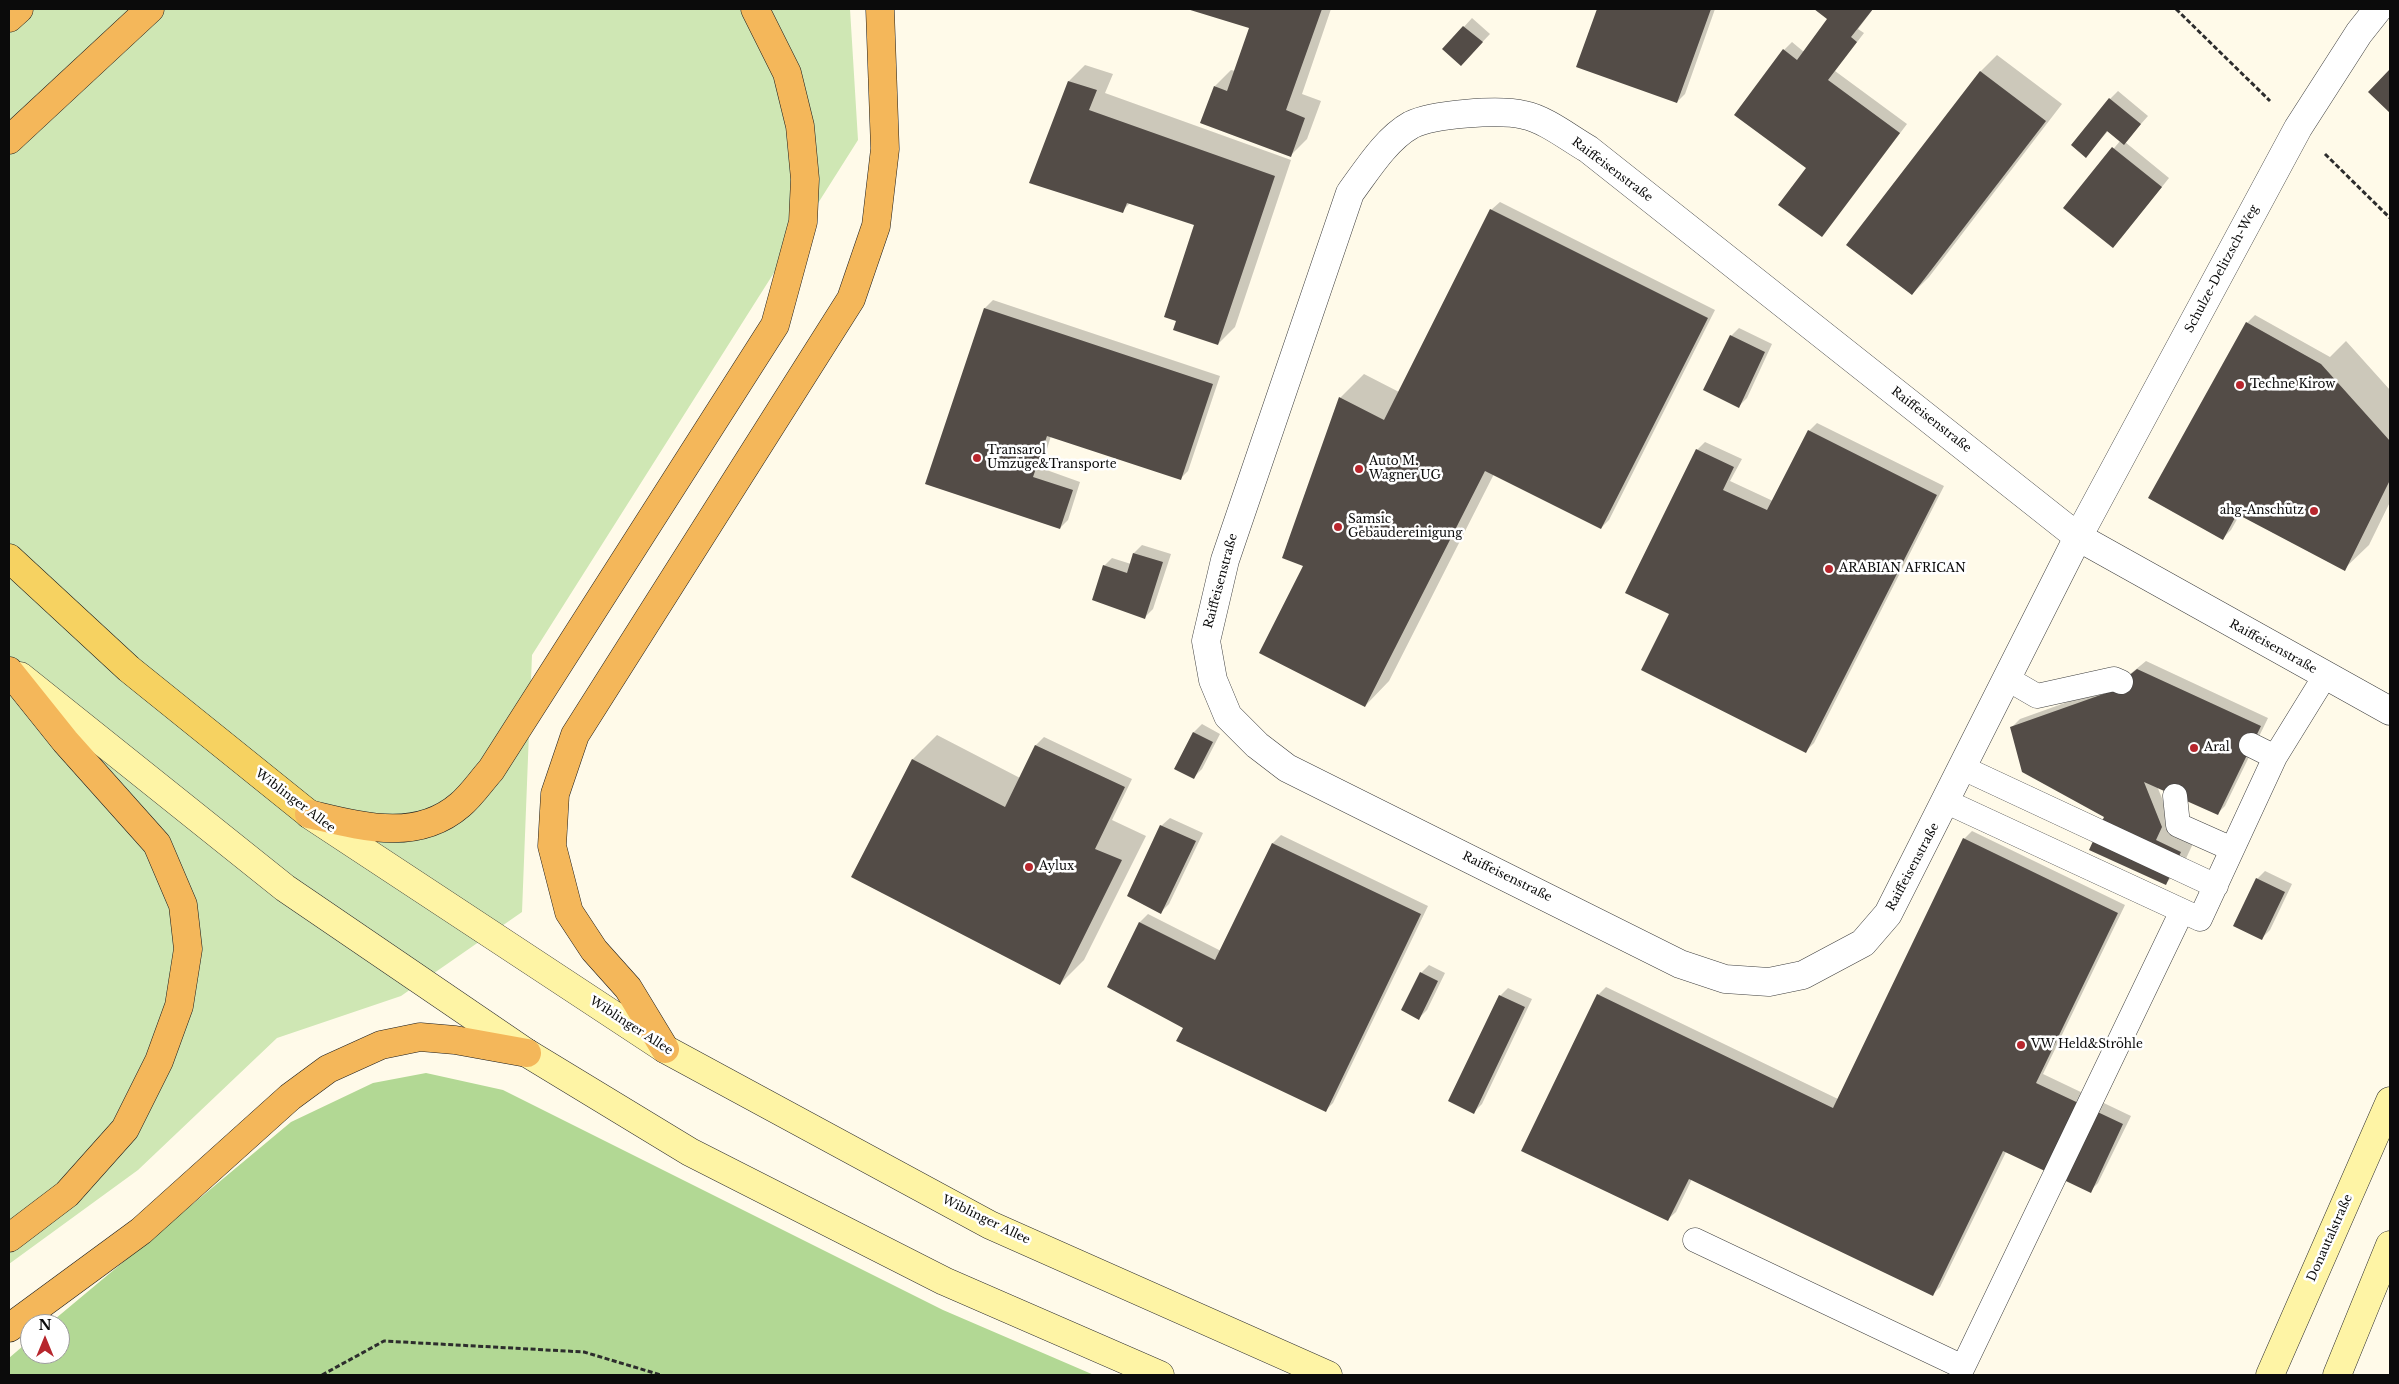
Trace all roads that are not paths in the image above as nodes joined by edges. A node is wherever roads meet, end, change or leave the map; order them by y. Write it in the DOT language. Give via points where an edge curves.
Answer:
graph roads {
  1 [pos="19,9"];
  2 [pos="150,9"];
  3 [pos="755,9"];
  4 [pos="880,9"];
  5 [pos="2378,9"];
  6 [pos="9,18"];
  7 [pos="9,140"];
  8 [pos="2078,537"];
  9 [pos="9,558"];
  10 [pos="9,667"];
  11 [pos="9,671"];
  12 [pos="2325,676"];
  13 [pos="2006,678"];
  14 [pos="2122,682"];
  15 [pos="2390,711"];
  16 [pos="2251,746"];
  17 [pos="2275,757"];
  18 [pos="1964,768"];
  19 [pos="2175,796"];
  20 [pos="1946,802"];
  21 [pos="309,814"];
  22 [pos="2232,849"];
  23 [pos="2216,886"];
  24 [pos="2182,911"];
  25 [pos="665,1048"];
  26 [pos="527,1053"];
  27 [pos="2390,1100"];
  28 [pos="9,1238"];
  29 [pos="1695,1240"];
  30 [pos="2390,1245"];
  31 [pos="9,1328"];
  32 [pos="1160,1375"];
  33 [pos="1328,1375"];
  34 [pos="2270,1375"];
  35 [pos="2338,1375"];
  1 -- 6 [label="highway"];
  2 -- 7 [label="highway"];
  3 -- 21 [label="highway" via="787,73 800,126 805,178 803,222 775,325 491,770 460,805 435,822 398,830 366,827"];
  4 -- 25 [label="highway" via="886,149 876,226 851,299 575,735 556,794 552,846 569,912 594,950 628,988"];
  5 -- 8 [label="street, Schulze-Delitzsch-Weg" via="2298,128"];
  8 -- 12 [label="street, Raiffeisenstraße"];
  8 -- 13 [label="street, Raiffeisenstraße"];
  8 -- 20 [label="street, Raiffeisenstraße" via="1595,155 1557,130 1524,115 1484,113 1446,116 1411,125 1381,151 1350,193 1225,560 1213,605 1206,641 1213,680 1228,716 1286,768 1680,964 1725,979 1769,982 1803,975 1863,943 1888,914"];
  9 -- 21 [label="main road, Wiblinger Allee" via="129,669"];
  10 -- 26 [label="main road" via="285,888"];
  11 -- 28 [label="highway" via="65,741 157,844 184,905 188,949 179,1006 159,1061 126,1129 68,1194"];
  12 -- 15 [label="street, Raiffeisenstraße"];
  12 -- 17 [label="lane"];
  13 -- 14 [label="lane" via="2037,696 2114,679"];
  13 -- 18 [label="street, Raiffeisenstraße"];
  16 -- 17 [label="lane"];
  17 -- 22 [label="lane"];
  18 -- 20 [label="street, Raiffeisenstraße"];
  18 -- 23 [label="lane"];
  19 -- 22 [label="lane" via="2178,824"];
  20 -- 24 [label="lane"];
  21 -- 25 [label="main road, Wiblinger Allee"];
  22 -- 23 [label="lane"];
  23 -- 24 [label="lane" via="2200,919"];
  24 -- 29 [label="lane" via="1964,1367"];
  25 -- 33 [label="main road, Wiblinger Allee" via="990,1225"];
  26 -- 31 [label="highway" via="420,1037 381,1045 328,1069 290,1097 141,1231"];
  26 -- 32 [label="main road" via="690,1152 944,1280"];
  27 -- 34 [label="main road, Donautalstraße"];
  30 -- 35 [label="main road"];
}
